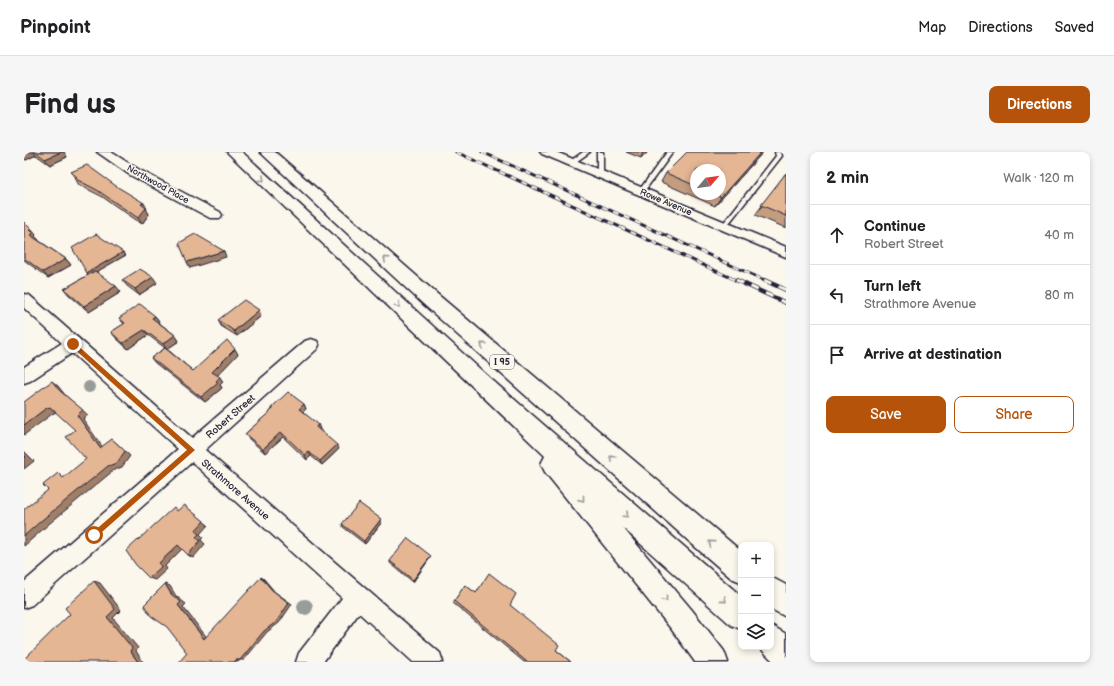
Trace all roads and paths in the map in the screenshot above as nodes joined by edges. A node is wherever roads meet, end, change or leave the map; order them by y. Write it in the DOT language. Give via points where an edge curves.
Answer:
graph roads {
  1 [pos="103,152"];
  2 [pos="234,152"];
  3 [pos="267,152"];
  4 [pos="546,152"];
  5 [pos="587,152"];
  6 [pos="600,152"];
  7 [pos="670,152"];
  8 [pos="778,152"];
  9 [pos="781,152"];
  10 [pos="786,154"];
  11 [pos="571,163"];
  12 [pos="600,174"];
  13 [pos="642,192"];
  14 [pos="215,214"];
  15 [pos="724,226"];
  16 [pos="786,252"];
  17 [pos="24,299"];
  18 [pos="73,344"];
  19 [pos="311,345"];
  20 [pos="24,376"];
  21 [pos="504,404"];
  22 [pos="192,450"];
  23 [pos="738,566"];
  24 [pos="774,593"];
  25 [pos="358,596"];
  26 [pos="24,597"];
  27 [pos="786,603"];
  28 [pos="740,614"];
  29 [pos="774,643"];
  30 [pos="786,653"];
  31 [pos="308,662"];
  32 [pos="432,662"];
  33 [pos="713,662"];
  1 -- 14 [label="street, Northwood Place" via="134,172"];
  2 -- 21 [label="highway, one-way"];
  23 -- 3 [label="highway, I 95, one-way" via="429,298"];
  4 -- 11 [label="street, Rowe Avenue"];
  5 -- 11 [label="lane"];
  6 -- 12 [label="lane"];
  7 -- 13 [label="lane"];
  8 -- 15 [label="lane" via="779,156"];
  9 -- 10 [label="lane"];
  11 -- 12 [label="street, Rowe Avenue"];
  12 -- 13 [label="street, Rowe Avenue"];
  13 -- 15 [label="street, Rowe Avenue"];
  15 -- 16 [label="street, Rowe Avenue"];
  17 -- 18 [label="street, Strathmore Avenue"];
  18 -- 20 [label="street"];
  18 -- 22 [label="street, Strathmore Avenue"];
  19 -- 22 [label="street, Robert Street"];
  21 -- 28 [label="highway, one-way" via="657,544"];
  21 -- 33 [label="highway, one-way" via="677,614"];
  22 -- 25 [label="street, Strathmore Avenue"];
  22 -- 26 [label="street, Robert Street"];
  24 -- 27 [label="highway"];
  25 -- 31 [label="street"];
  25 -- 32 [label="street, Strathmore Avenue"];
  29 -- 30 [label="highway"];
}
